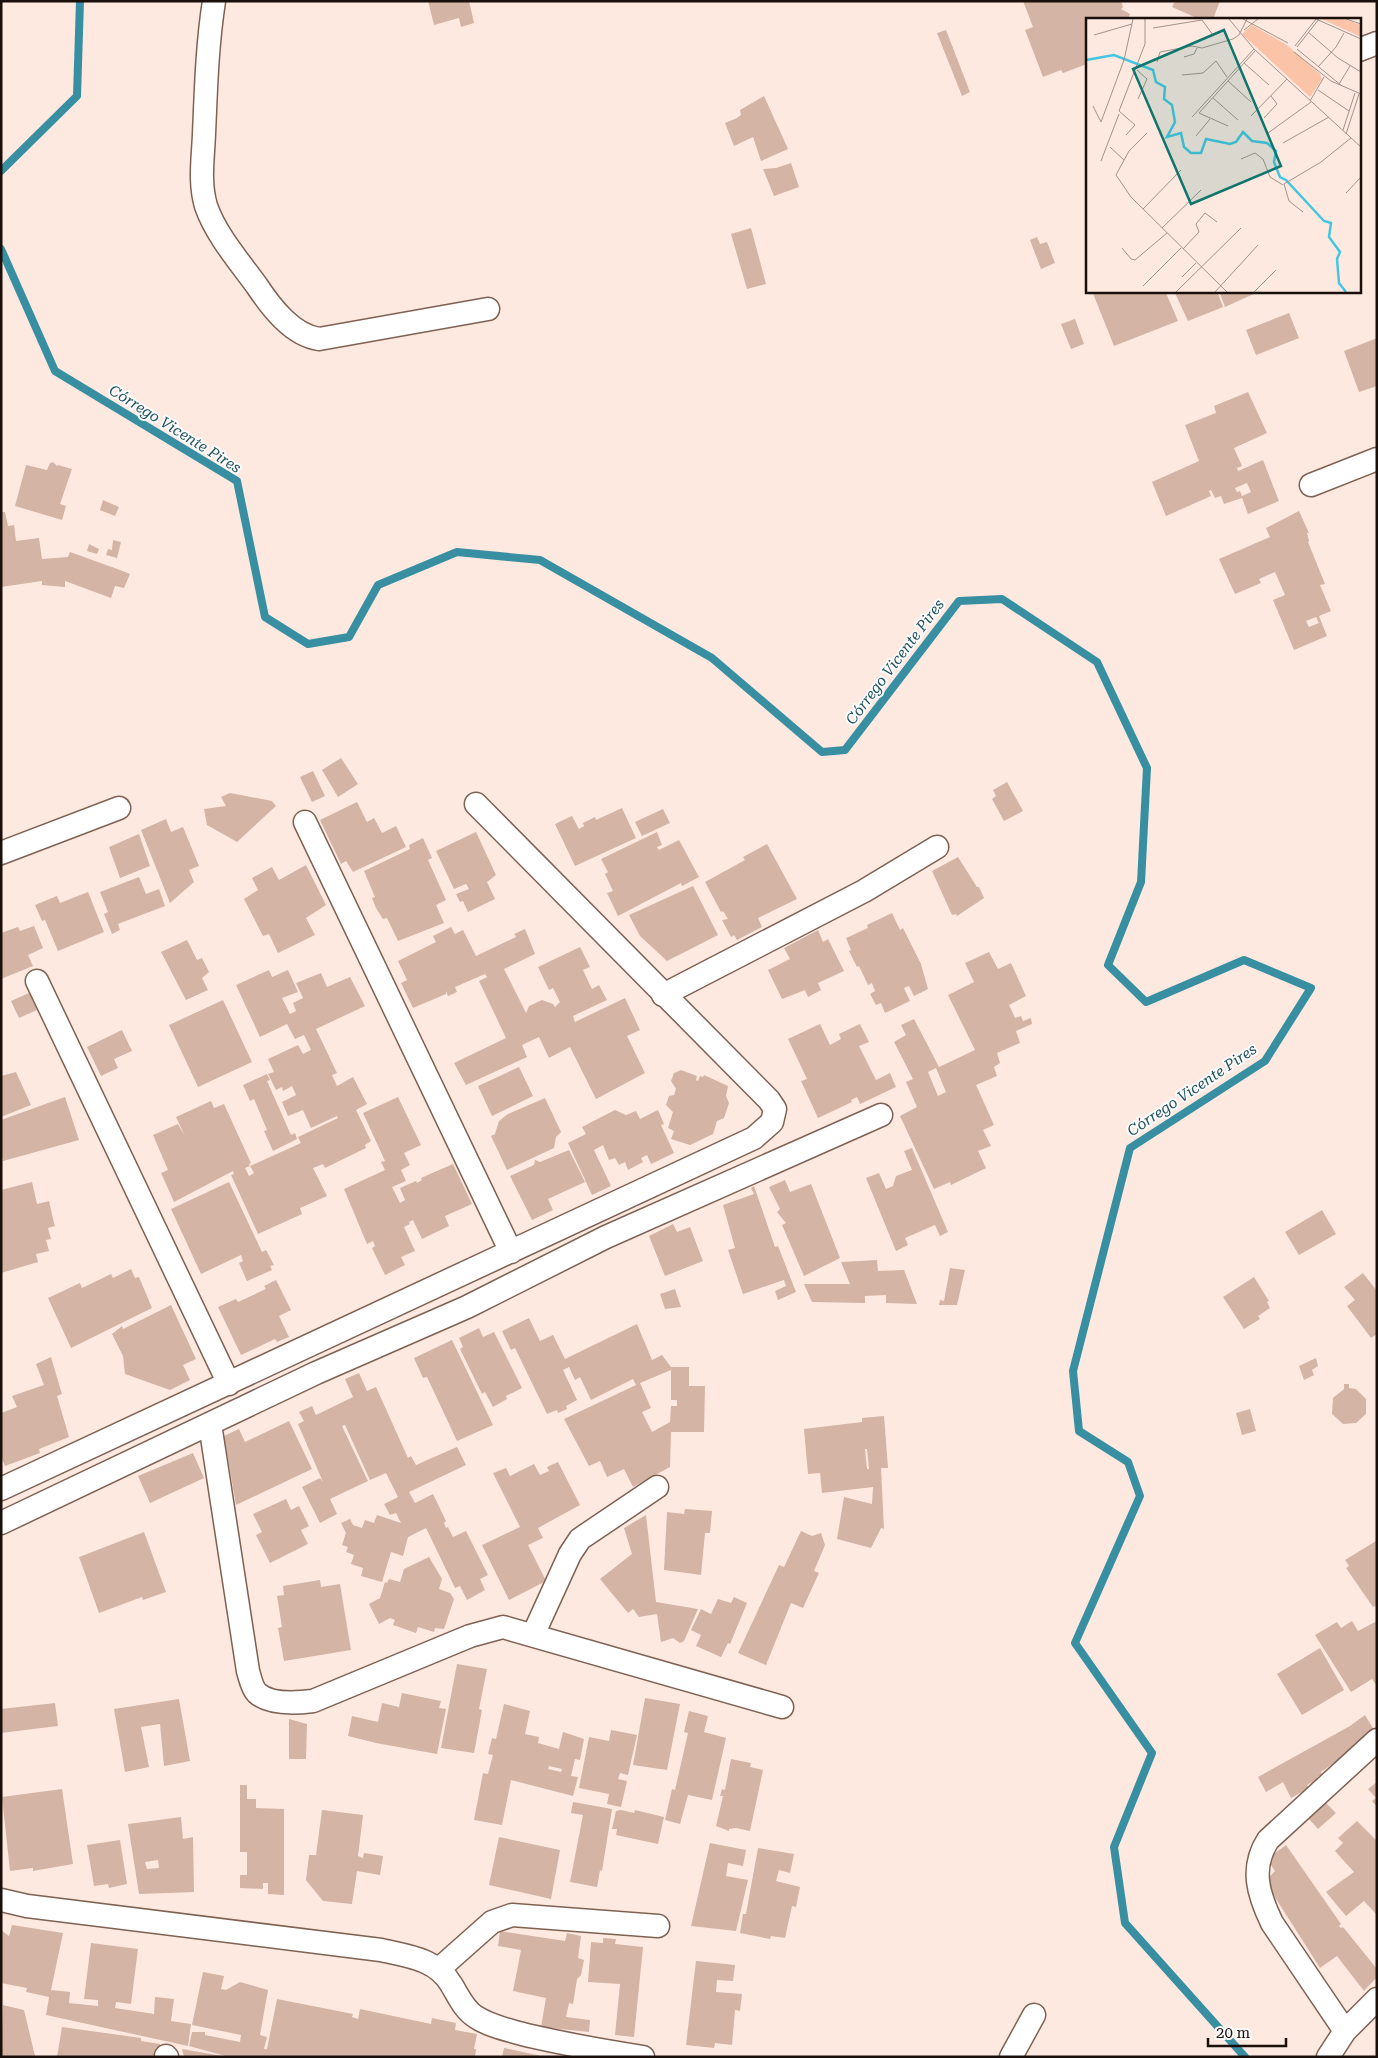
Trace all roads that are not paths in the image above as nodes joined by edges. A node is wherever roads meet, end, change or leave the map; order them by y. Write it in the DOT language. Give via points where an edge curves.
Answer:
graph roads {
  1 [pos="214,1"];
  2 [pos="1377,43"];
  3 [pos="1360,50"];
  4 [pos="488,309"];
  5 [pos="1377,460"];
  6 [pos="1311,485"];
  7 [pos="476,804"];
  8 [pos="119,808"];
  9 [pos="305,822"];
  10 [pos="937,847"];
  11 [pos="1,853"];
  12 [pos="37,981"];
  13 [pos="663,995"];
  14 [pos="881,1114"];
  15 [pos="511,1252"];
  16 [pos="230,1384"];
  17 [pos="210,1424"];
  18 [pos="657,1487"];
  19 [pos="1,1489"];
  20 [pos="1,1522"];
  21 [pos="533,1635"];
  22 [pos="782,1707"];
  23 [pos="1377,1740"];
  24 [pos="1,1900"];
  25 [pos="658,1926"];
  26 [pos="439,1968"];
  27 [pos="1377,1999"];
  28 [pos="1034,2015"];
  29 [pos="1345,2031"];
  30 [pos="643,2057"];
  31 [pos="1011,2057"];
  32 [pos="1328,2057"];
  1 -- 4 [label="street" via="206,55 201,178 206,206 218,230 268,302 288,323 309,338 319,339"];
  2 -- 3 [label="street"];
  5 -- 6 [label="street"];
  7 -- 13 [label="street"];
  8 -- 11 [label="street"];
  9 -- 15 [label="street"];
  10 -- 13 [label="street" via="864,891"];
  12 -- 16 [label="street"];
  13 -- 15 [label="street" via="769,1100 775,1109 772,1122 754,1138"];
  14 -- 17 [label="street" via="606,1238 466,1307"];
  15 -- 16 [label="street"];
  16 -- 19 [label="street"];
  17 -- 20 [label="street"];
  17 -- 21 [label="street" via="248,1671 258,1694 285,1702 313,1701 488,1629 503,1627"];
  18 -- 21 [label="street" via="580,1539"];
  21 -- 22 [label="street"];
  23 -- 29 [label="street" via="1268,1840 1256,1872 1265,1909 1272,1922"];
  24 -- 26 [label="street" via="27,1906 381,1950"];
  25 -- 26 [label="street" via="512,1915 492,1922"];
  26 -- 30 [label="street" via="474,2017 492,2026 578,2048"];
  27 -- 29 [label="street"];
  28 -- 31 [label="street"];
  29 -- 32 [label="street"];
}
